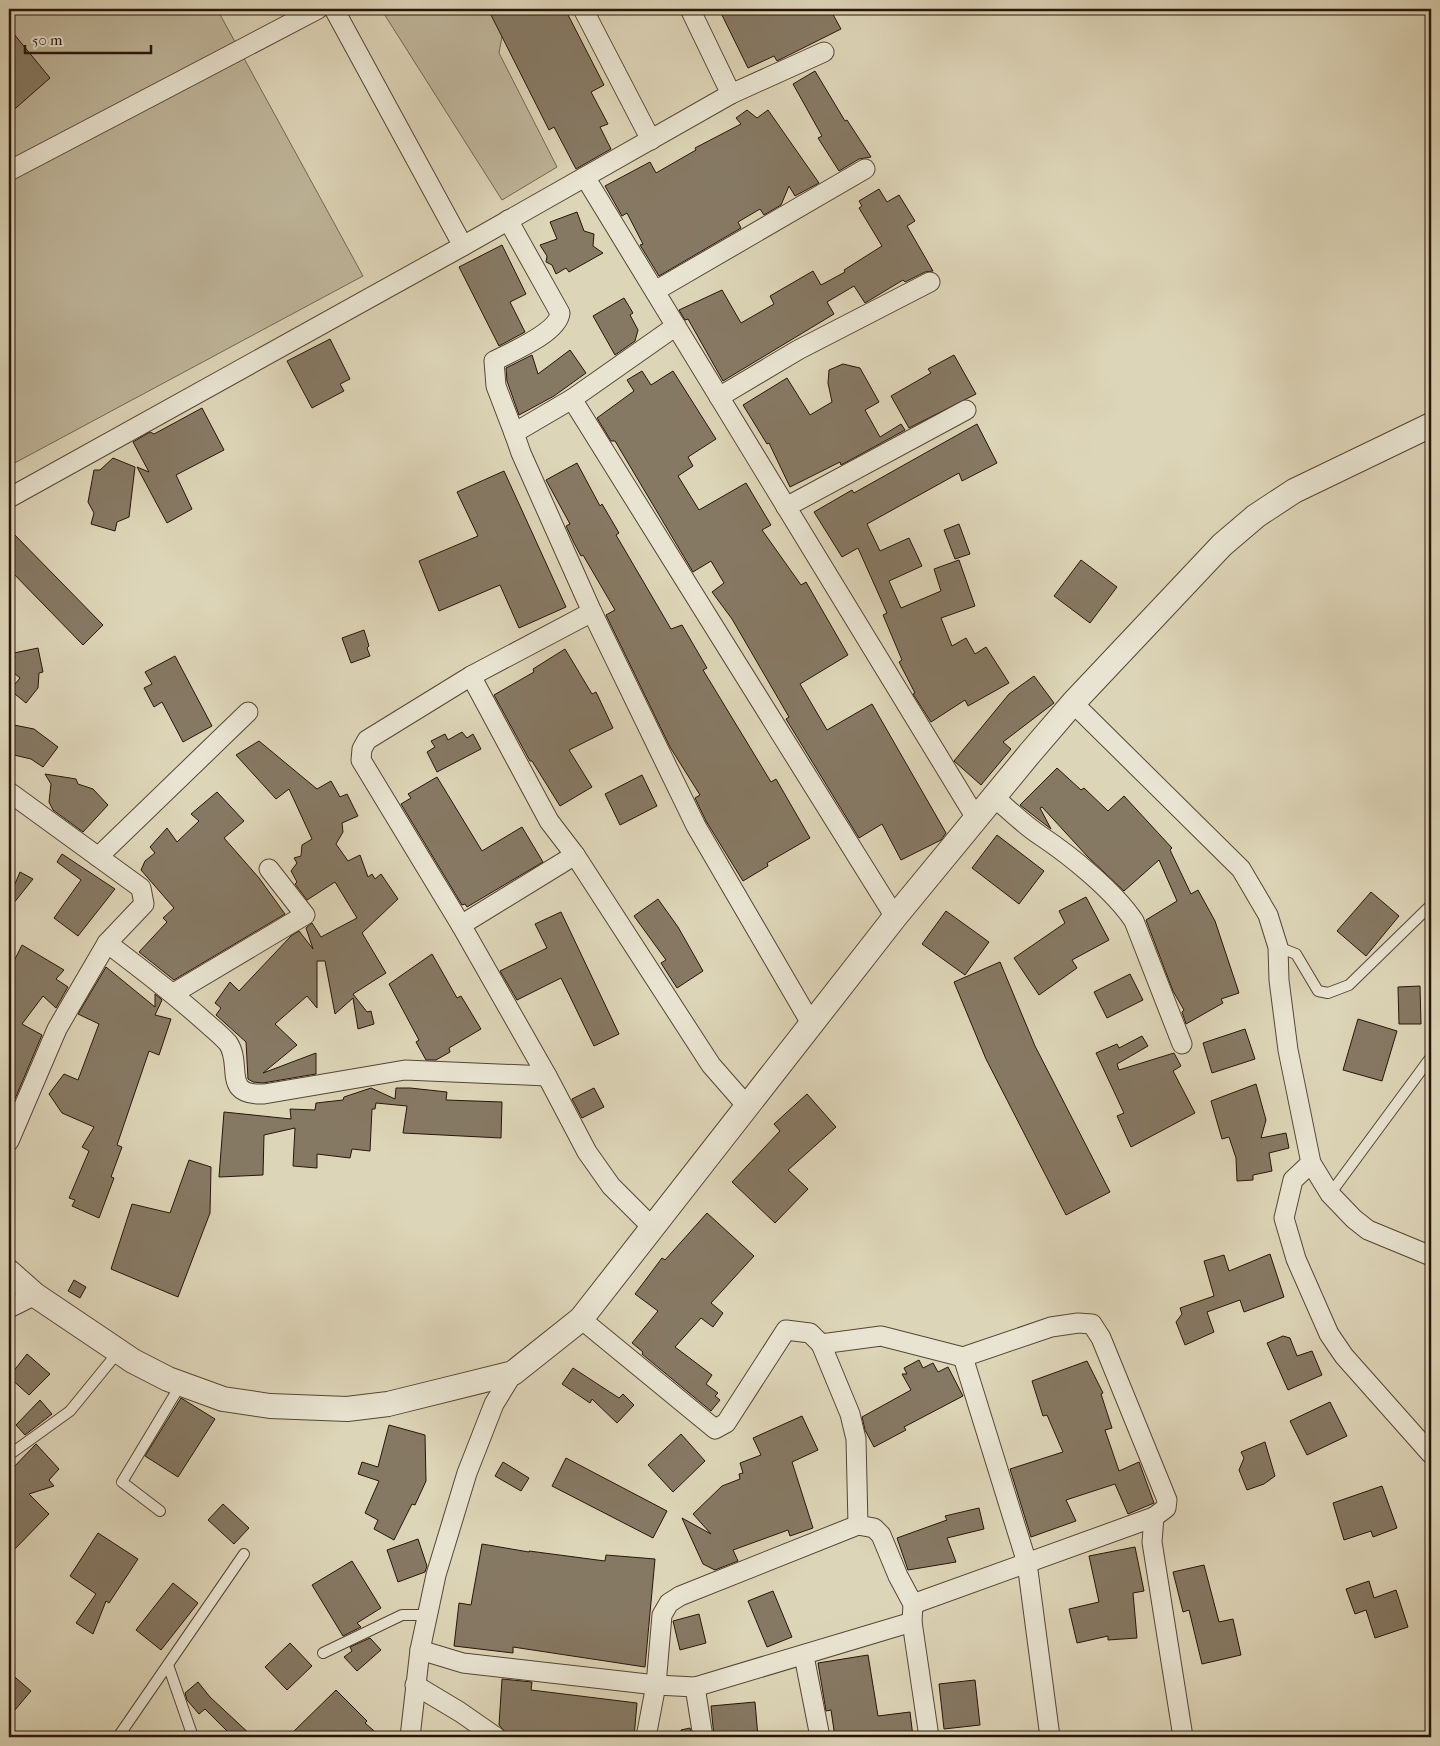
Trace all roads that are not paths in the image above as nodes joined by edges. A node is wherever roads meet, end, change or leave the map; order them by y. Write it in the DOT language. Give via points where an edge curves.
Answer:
graph roads {
  1 [pos="318,9"];
  2 [pos="334,9"];
  3 [pos="583,9"];
  4 [pos="690,9"];
  5 [pos="824,52"];
  6 [pos="731,94"];
  7 [pos="651,140"];
  8 [pos="865,169"];
  9 [pos="9,171"];
  10 [pos="586,176"];
  11 [pos="508,220"];
  12 [pos="463,246"];
  13 [pos="930,282"];
  14 [pos="655,291"];
  15 [pos="676,326"];
  16 [pos="719,396"];
  17 [pos="572,400"];
  18 [pos="966,410"];
  19 [pos="1431,424"];
  20 [pos="514,433"];
  21 [pos="9,498"];
  22 [pos="786,508"];
  23 [pos="592,612"];
  24 [pos="471,676"];
  25 [pos="1073,703"];
  26 [pos="248,712"];
  27 [pos="9,792"];
  28 [pos="994,797"];
  29 [pos="976,818"];
  30 [pos="575,855"];
  31 [pos="98,857"];
  32 [pos="268,869"];
  33 [pos="1431,905"];
  34 [pos="895,918"];
  35 [pos="461,925"];
  36 [pos="107,943"];
  37 [pos="1278,947"];
  38 [pos="174,994"];
  39 [pos="812,1025"];
  40 [pos="1182,1044"];
  41 [pos="1431,1057"];
  42 [pos="547,1076"];
  43 [pos="746,1105"];
  44 [pos="9,1141"];
  45 [pos="1311,1163"];
  46 [pos="1330,1194"];
  47 [pos="652,1228"];
  48 [pos="1431,1256"];
  49 [pos="9,1272"];
  50 [pos="35,1295"];
  51 [pos="9,1308"];
  52 [pos="581,1319"];
  53 [pos="821,1344"];
  54 [pos="119,1351"];
  55 [pos="963,1357"];
  56 [pos="513,1373"];
  57 [pos="181,1384"];
  58 [pos="1431,1454"];
  59 [pos="9,1455"];
  60 [pos="160,1511"];
  61 [pos="1154,1517"];
  62 [pos="858,1524"];
  63 [pos="244,1554"];
  64 [pos="1027,1563"];
  65 [pos="913,1613"];
  66 [pos="427,1615"];
  67 [pos="420,1650"];
  68 [pos="324,1653"];
  69 [pos="804,1656"];
  70 [pos="168,1665"];
  71 [pos="415,1685"];
  72 [pos="656,1685"];
  73 [pos="695,1687"];
  74 [pos="118,1737"];
  75 [pos="193,1737"];
  76 [pos="410,1737"];
  77 [pos="496,1737"];
  78 [pos="646,1737"];
  79 [pos="703,1737"];
  80 [pos="820,1737"];
  81 [pos="929,1737"];
  82 [pos="1050,1737"];
  83 [pos="1183,1737"];
  1 -- 9 [label="street"];
  2 -- 12 [label="street"];
  3 -- 7 [label="street"];
  4 -- 6 [label="street"];
  5 -- 6 [label="street"];
  6 -- 7 [label="street"];
  7 -- 10 [label="street"];
  8 -- 14 [label="street"];
  10 -- 11 [label="street"];
  10 -- 14 [label="street"];
  11 -- 12 [label="street"];
  11 -- 20 [label="street" via="560,313 556,324 528,344 494,360 496,386"];
  12 -- 21 [label="street"];
  13 -- 16 [label="street" via="798,350"];
  14 -- 15 [label="street"];
  15 -- 16 [label="street"];
  15 -- 17 [label="street"];
  16 -- 22 [label="street"];
  17 -- 20 [label="street"];
  17 -- 34 [label="street"];
  18 -- 22 [label="street"];
  19 -- 25 [label="street" via="1294,491 1256,516 1222,546"];
  20 -- 23 [label="street"];
  22 -- 29 [label="street"];
  23 -- 24 [label="street"];
  23 -- 39 [label="street" via="696,826"];
  24 -- 30 [label="street" via="549,821"];
  24 -- 35 [label="street" via="367,740 361,760"];
  25 -- 28 [label="street"];
  25 -- 37 [label="street" via="1241,869 1268,915"];
  26 -- 31 [label="street"];
  27 -- 31 [label="street"];
  28 -- 29 [label="street"];
  28 -- 40 [label="street" via="1040,836 1057,845 1125,907 1134,921"];
  29 -- 34 [label="street"];
  30 -- 35 [label="street"];
  30 -- 43 [label="street" via="711,1065"];
  31 -- 36 [label="street" via="141,888 144,896 144,904"];
  32 -- 38 [label="street" via="305,915"];
  33 -- 37 [label="lane" via="1349,985 1328,993 1318,991 1296,954"];
  34 -- 39 [label="street"];
  35 -- 42 [label="street"];
  36 -- 38 [label="street"];
  36 -- 44 [label="street" via="57,1029"];
  37 -- 45 [label="street" via="1288,1050"];
  38 -- 42 [label="street" via="227,1043 237,1085 244,1092 254,1094 405,1070"];
  39 -- 43 [label="street"];
  41 -- 46 [label="lane"];
  42 -- 47 [label="street" via="588,1152 611,1186"];
  43 -- 47 [label="street"];
  45 -- 46 [label="street"];
  45 -- 58 [label="street" via="1293,1180 1284,1218 1296,1259 1329,1334 1344,1356"];
  46 -- 48 [label="street" via="1368,1230"];
  47 -- 52 [label="street"];
  49 -- 50 [label="street"];
  50 -- 51 [label="street"];
  50 -- 54 [label="street"];
  52 -- 53 [label="street" via="715,1429 726,1423 786,1330 810,1333"];
  52 -- 56 [label="street"];
  53 -- 55 [label="street" via="881,1336"];
  53 -- 62 [label="street" via="850,1414 856,1439"];
  54 -- 57 [label="street"];
  54 -- 59 [label="lane" via="70,1411"];
  55 -- 61 [label="street" via="1051,1326 1092,1324 1101,1338 1167,1500 1166,1508"];
  55 -- 64 [label="street"];
  56 -- 57 [label="street" via="388,1404 347,1409 270,1406 223,1399"];
  56 -- 66 [label="street" via="494,1404 467,1473"];
  57 -- 60 [label="lane" via="122,1482"];
  61 -- 64 [label="street"];
  61 -- 83 [label="street" via="1152,1542"];
  62 -- 65 [label="street" via="874,1528 881,1535"];
  62 -- 72 [label="street" via="669,1603 662,1615"];
  63 -- 70 [label="lane"];
  64 -- 65 [label="street"];
  64 -- 82 [label="street"];
  65 -- 69 [label="street"];
  65 -- 81 [label="street"];
  66 -- 67 [label="street"];
  66 -- 68 [label="lane" via="402,1615"];
  67 -- 71 [label="street"];
  67 -- 72 [label="street" via="463,1663"];
  69 -- 73 [label="street"];
  69 -- 80 [label="street"];
  70 -- 74 [label="lane"];
  70 -- 75 [label="lane"];
  71 -- 76 [label="street"];
  71 -- 77 [label="street"];
  72 -- 73 [label="street"];
  72 -- 78 [label="street"];
  73 -- 79 [label="street"];
}
